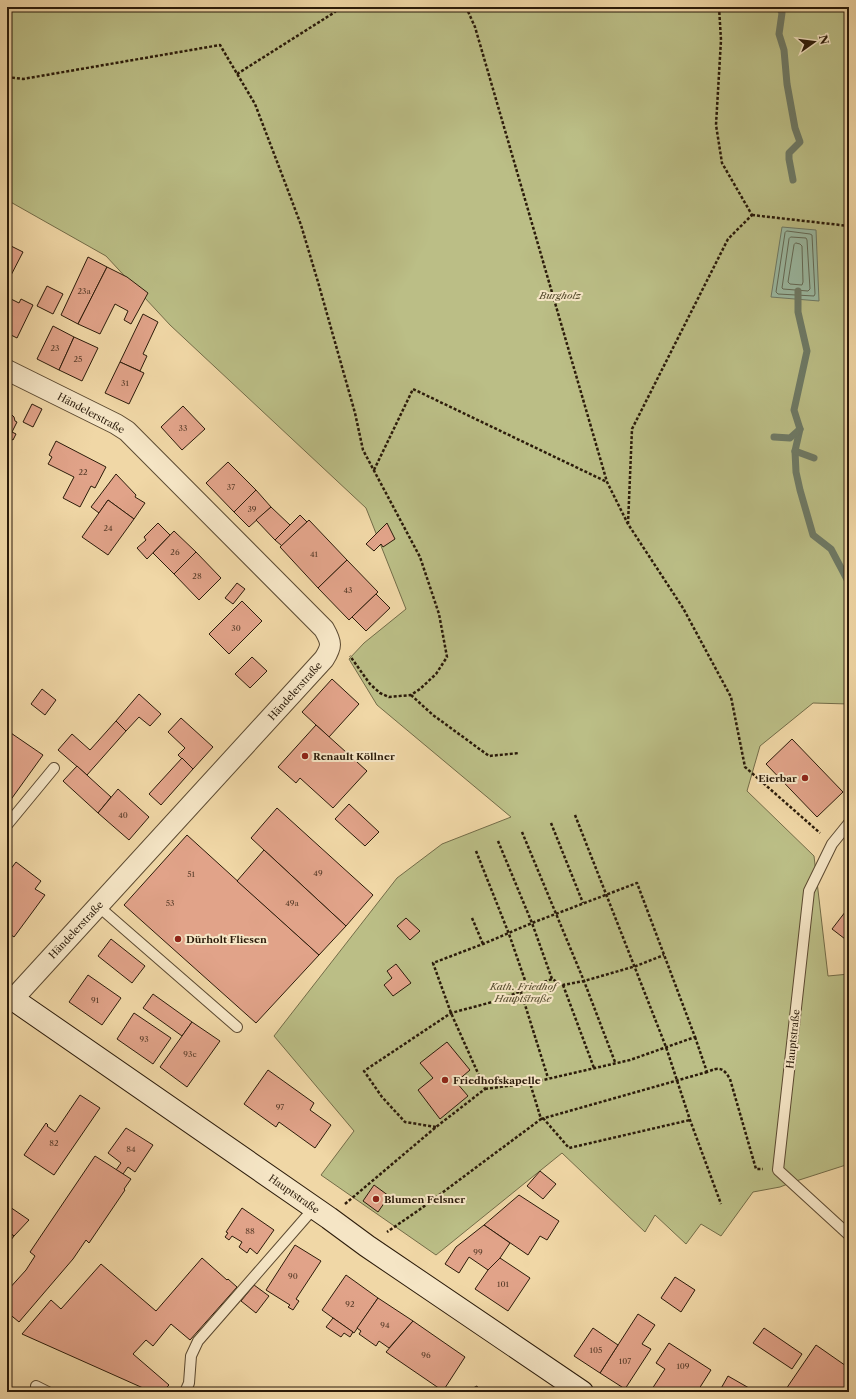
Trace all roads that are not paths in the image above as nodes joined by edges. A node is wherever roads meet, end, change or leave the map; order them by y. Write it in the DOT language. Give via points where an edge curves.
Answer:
graph roads {
  1 [pos="7,370"];
  2 [pos="54,768"];
  3 [pos="849,823"];
  4 [pos="7,825"];
  5 [pos="98,906"];
  6 [pos="10,997"];
  7 [pos="237,1027"];
  8 [pos="321,1213"];
  9 [pos="849,1235"];
  10 [pos="36,1386"];
  11 [pos="48,1392"];
  12 [pos="185,1392"];
  13 [pos="582,1392"];
  1 -- 5 [label="street, Händelerstraße" via="116,424 127,432 324,629 331,644 324,659"];
  2 -- 4 [label="lane"];
  3 -- 9 [label="lane, Hauptstraße" via="832,844 809,891 778,1170"];
  5 -- 6 [label="street, Händelerstraße"];
  5 -- 7 [label="lane"];
  6 -- 8 [label="main road, Hauptstraße"];
  8 -- 12 [label="lane" via="198,1341 191,1356 189,1383"];
  8 -- 13 [label="main road, Hauptstraße"];
  10 -- 11 [label="lane"];
}
